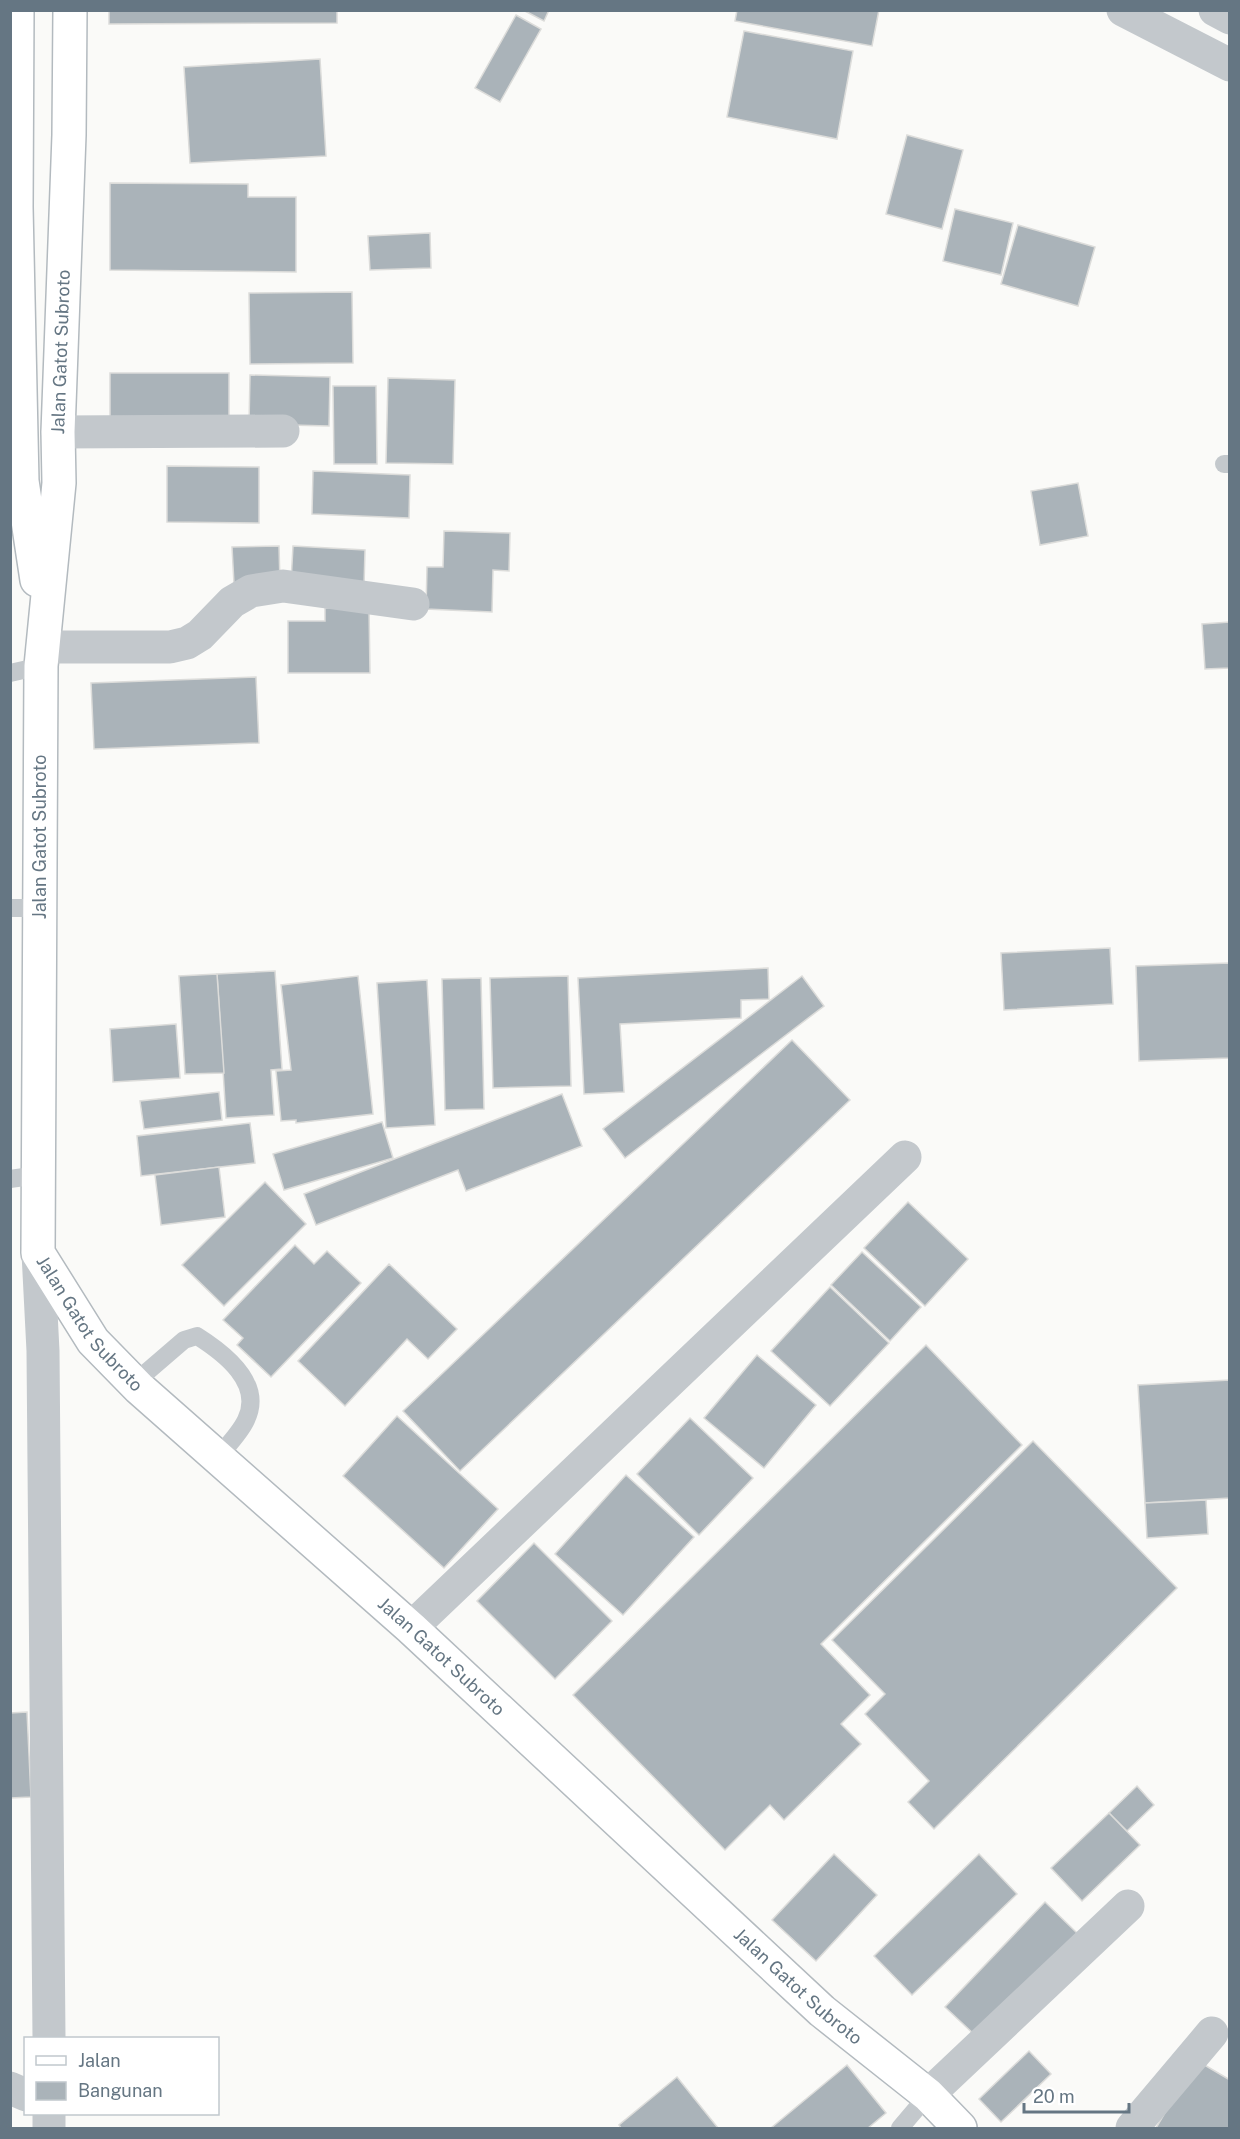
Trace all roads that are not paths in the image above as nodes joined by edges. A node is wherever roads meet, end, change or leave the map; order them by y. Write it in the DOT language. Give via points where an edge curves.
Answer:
graph roads {
  1 [pos="17,10"];
  2 [pos="70,10"];
  3 [pos="1123,10"];
  4 [pos="1230,65"];
  5 [pos="13,112"];
  6 [pos="283,431"];
  7 [pos="58,432"];
  8 [pos="413,604"];
  9 [pos="35,654"];
  10 [pos="25,908"];
  11 [pos="905,1157"];
  12 [pos="24,1177"];
  13 [pos="38,1253"];
  14 [pos="134,1383"];
  15 [pos="218,1457"];
  16 [pos="411,1628"];
  17 [pos="1128,1906"];
  18 [pos="1212,2033"];
  19 [pos="49,2037"];
  20 [pos="10,2088"];
  21 [pos="24,2094"];
  22 [pos="928,2095"];
  23 [pos="900,2128"];
  24 [pos="960,2128"];
  25 [pos="1132,2128"];
  1 -- 5 [label="main road"];
  2 -- 7 [label="main road, Jalan Gatot Subroto"];
  3 -- 4 [label="street"];
  5 -- 9 [label="main road" via="22,481"];
  6 -- 7 [label="street"];
  7 -- 9 [label="main road, Jalan Gatot Subroto" via="59,483"];
  8 -- 9 [label="street" via="283,586 251,591 232,602 187,643"];
  9 -- 10 [label="main road, Jalan Gatot Subroto"];
  10 -- 12 [label="main road, Jalan Gatot Subroto"];
  11 -- 16 [label="street"];
  12 -- 13 [label="main road, Jalan Gatot Subroto"];
  13 -- 14 [label="main road, Jalan Gatot Subroto" via="93,1341"];
  13 -- 19 [label="street" via="43,1351"];
  14 -- 15 [label="main road, Jalan Gatot Subroto"];
  14 -- 15 [label="lane" via="184,1340 197,1336 223,1353 244,1377 252,1401 246,1420"];
  15 -- 16 [label="main road, Jalan Gatot Subroto"];
  16 -- 22 [label="main road, Jalan Gatot Subroto" via="822,2011"];
  17 -- 22 [label="street"];
  18 -- 25 [label="street"];
  20 -- 21 [label="street"];
  22 -- 23 [label="lane"];
  22 -- 24 [label="main road, Jalan Gatot Subroto"];
}
